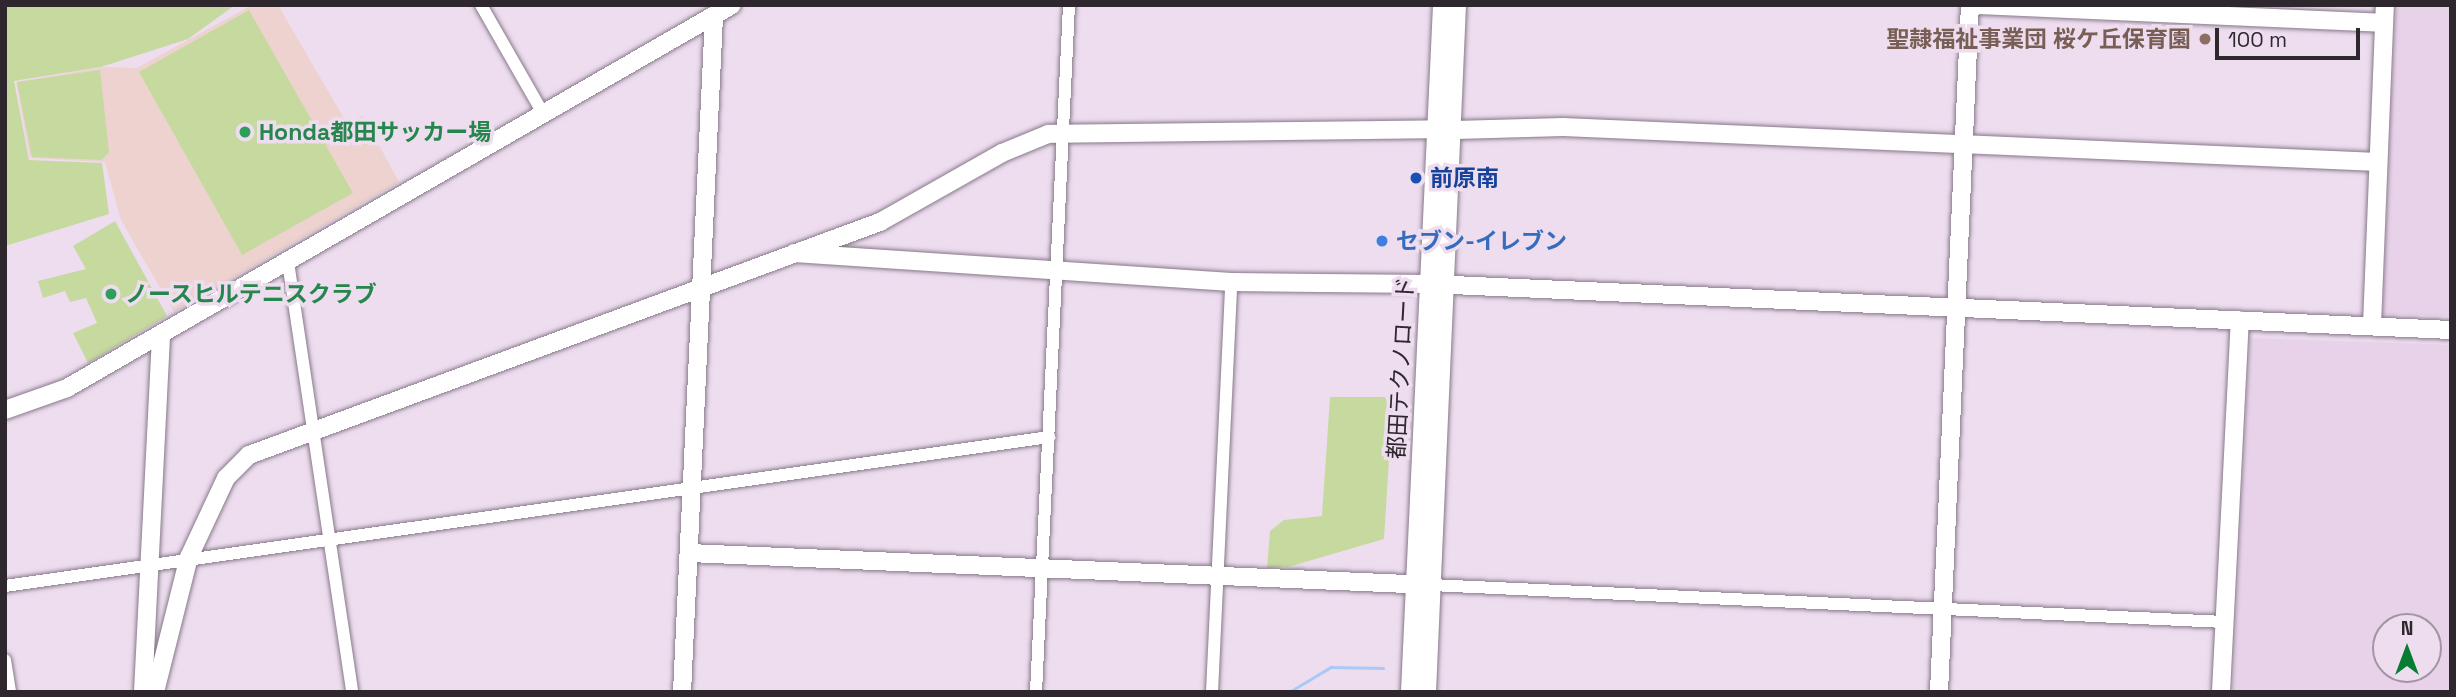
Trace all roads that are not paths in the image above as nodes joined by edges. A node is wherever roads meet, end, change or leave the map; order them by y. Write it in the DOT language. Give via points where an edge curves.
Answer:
graph roads {
  1 [pos="481,5"];
  2 [pos="732,5"];
  3 [pos="1069,5"];
  4 [pos="1442,5"];
  5 [pos="1457,5"];
  6 [pos="1970,5"];
  7 [pos="1976,5"];
  8 [pos="2385,14"];
  9 [pos="714,16"];
  10 [pos="544,115"];
  11 [pos="1446,129"];
  12 [pos="1063,132"];
  13 [pos="1965,145"];
  14 [pos="2378,162"];
  15 [pos="794,253"];
  16 [pos="288,262"];
  17 [pos="1056,271"];
  18 [pos="1231,282"];
  19 [pos="1438,284"];
  20 [pos="701,285"];
  21 [pos="1957,307"];
  22 [pos="2240,320"];
  23 [pos="2372,326"];
  24 [pos="2451,330"];
  25 [pos="161,335"];
  26 [pos="5,410"];
  27 [pos="315,429"];
  28 [pos="1049,437"];
  29 [pos="691,487"];
  30 [pos="331,538"];
  31 [pos="689,552"];
  32 [pos="189,557"];
  33 [pos="150,564"];
  34 [pos="1043,568"];
  35 [pos="1218,576"];
  36 [pos="1423,585"];
  37 [pos="5,586"];
  38 [pos="1943,607"];
  39 [pos="2224,622"];
  40 [pos="5,660"];
  41 [pos="10,692"];
  42 [pos="143,692"];
  43 [pos="155,692"];
  44 [pos="352,692"];
  45 [pos="682,692"];
  46 [pos="1036,692"];
  47 [pos="1212,692"];
  48 [pos="1410,692"];
  49 [pos="1427,692"];
  50 [pos="1939,692"];
  51 [pos="2221,692"];
  1 -- 10 [label="street"];
  2 -- 9 [label="street"];
  3 -- 12 [label="street"];
  4 -- 11 [label="street, 都田テクノロード"];
  5 -- 11 [label="street, 都田テクノロード"];
  6 -- 13 [label="street"];
  7 -- 8 [label="street"];
  8 -- 14 [label="street"];
  9 -- 10 [label="street"];
  9 -- 20 [label="street"];
  10 -- 16 [label="street"];
  11 -- 12 [label="street"];
  11 -- 13 [label="street" via="1563,127"];
  11 -- 19 [label="street, 都田テクノロード"];
  12 -- 15 [label="street" via="1032,138 880,222"];
  12 -- 17 [label="street"];
  13 -- 14 [label="street"];
  13 -- 21 [label="street"];
  14 -- 23 [label="street"];
  15 -- 17 [label="street"];
  15 -- 20 [label="street"];
  16 -- 25 [label="street"];
  16 -- 27 [label="street"];
  17 -- 18 [label="street"];
  17 -- 28 [label="street"];
  18 -- 19 [label="street"];
  18 -- 35 [label="street"];
  19 -- 21 [label="street"];
  19 -- 36 [label="street, 都田テクノロード"];
  20 -- 27 [label="street"];
  20 -- 29 [label="street"];
  21 -- 22 [label="street"];
  21 -- 38 [label="street"];
  22 -- 23 [label="street"];
  22 -- 39 [label="street"];
  23 -- 24 [label="street"];
  25 -- 26 [label="street" via="57,393"];
  25 -- 33 [label="street"];
  27 -- 30 [label="street"];
  27 -- 32 [label="street" via="249,455 226,478"];
  28 -- 29 [label="street"];
  28 -- 34 [label="street"];
  29 -- 30 [label="street"];
  29 -- 31 [label="street"];
  30 -- 32 [label="street"];
  30 -- 44 [label="street"];
  31 -- 34 [label="street"];
  31 -- 45 [label="street"];
  32 -- 33 [label="street"];
  32 -- 43 [label="street"];
  33 -- 37 [label="street"];
  33 -- 42 [label="street"];
  34 -- 35 [label="street"];
  34 -- 46 [label="street"];
  35 -- 36 [label="street"];
  35 -- 47 [label="street"];
  36 -- 38 [label="street"];
  36 -- 48 [label="street, 都田テクノロード"];
  36 -- 49 [label="street, 都田テクノロード"];
  38 -- 39 [label="street"];
  38 -- 50 [label="street"];
  39 -- 51 [label="street"];
  40 -- 41 [label="street"];
}
